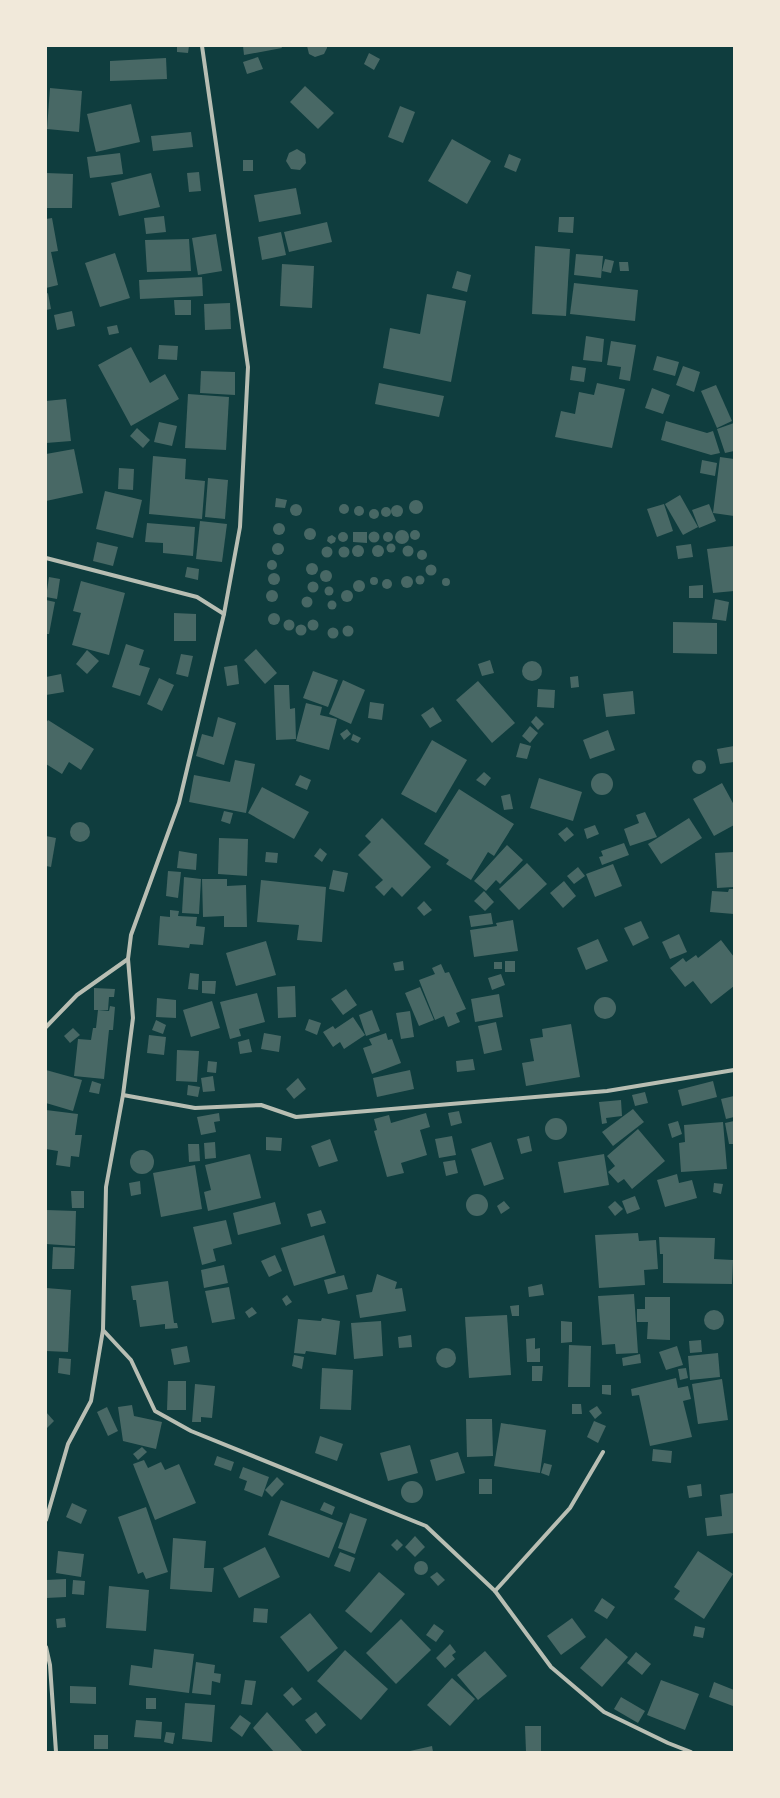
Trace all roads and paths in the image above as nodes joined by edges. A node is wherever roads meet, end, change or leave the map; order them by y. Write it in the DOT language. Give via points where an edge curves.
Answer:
graph roads {
  1 [pos="202,46"];
  2 [pos="46,558"];
  3 [pos="224,614"];
  4 [pos="128,959"];
  5 [pos="46,1027"];
  6 [pos="734,1070"];
  7 [pos="123,1096"];
  8 [pos="103,1330"];
  9 [pos="603,1452"];
  10 [pos="46,1520"];
  11 [pos="495,1591"];
  12 [pos="46,1647"];
  13 [pos="56,1752"];
  14 [pos="691,1752"];
  1 -- 3 [label="street" via="248,367 240,527"];
  2 -- 3 [label="street" via="197,597"];
  3 -- 4 [label="street" via="178,803 131,935"];
  4 -- 5 [label="street" via="77,995"];
  4 -- 7 [label="street" via="133,1018"];
  6 -- 7 [label="street" via="607,1091 296,1117 261,1105 195,1108"];
  7 -- 8 [label="street" via="106,1187"];
  8 -- 10 [label="street" via="92,1401 68,1444"];
  8 -- 11 [label="street" via="131,1360 155,1411 191,1431 426,1526"];
  9 -- 11 [label="street" via="570,1508"];
  11 -- 14 [label="street" via="551,1667 604,1712"];
  12 -- 13 [label="street" via="50,1665"];
}
